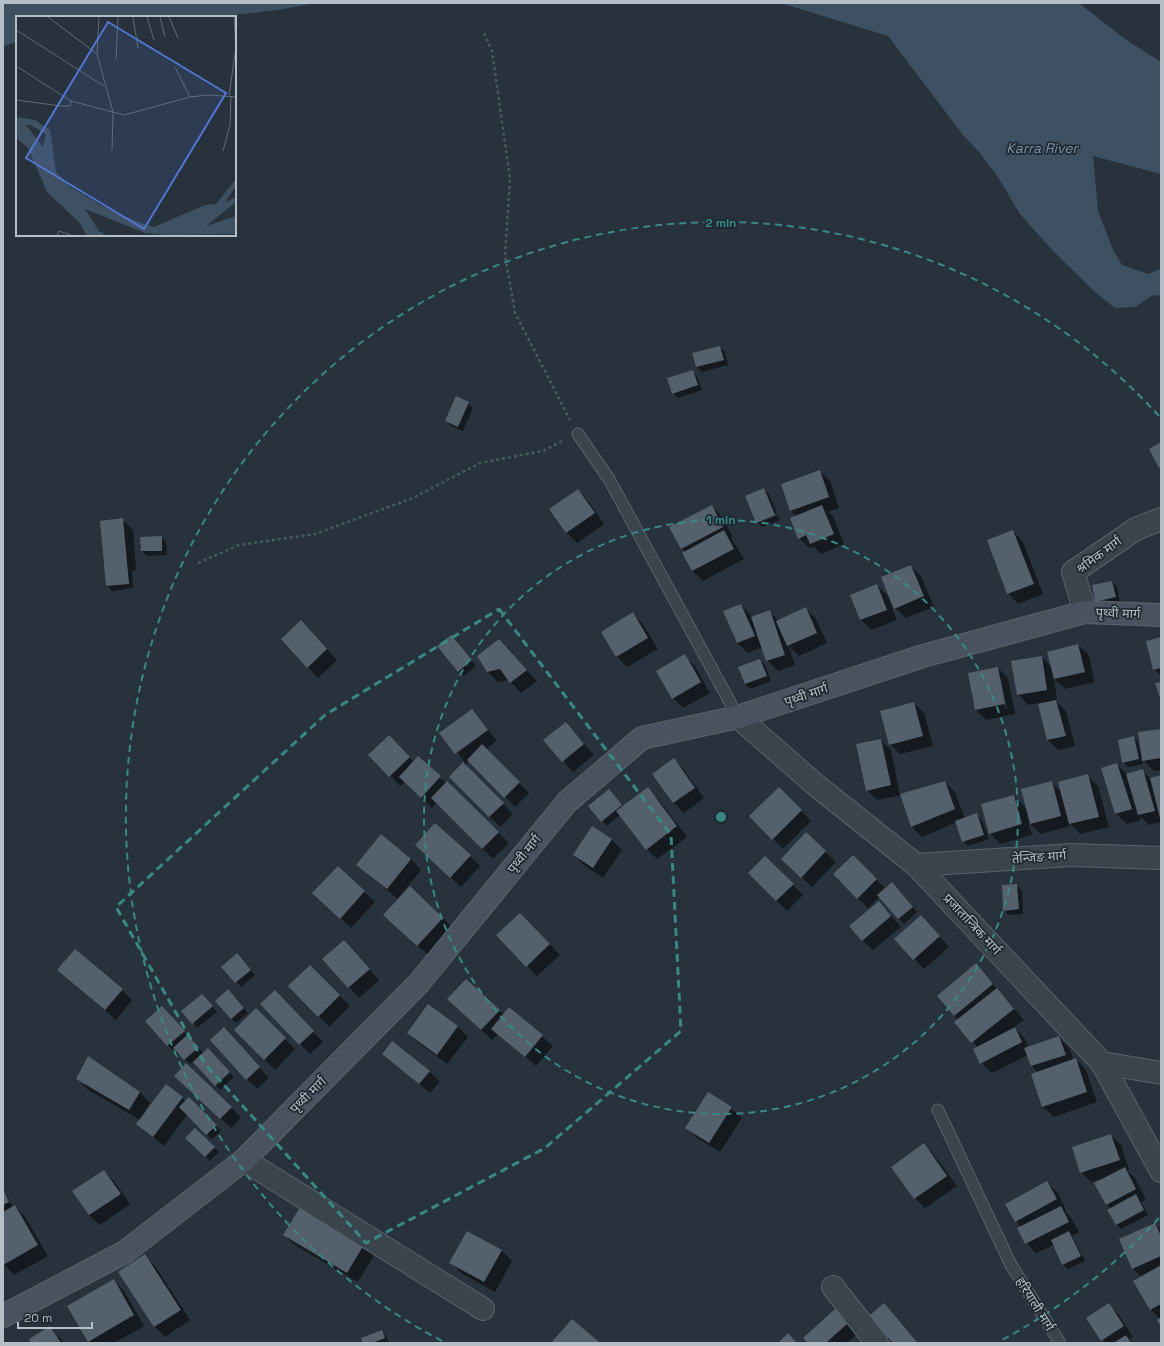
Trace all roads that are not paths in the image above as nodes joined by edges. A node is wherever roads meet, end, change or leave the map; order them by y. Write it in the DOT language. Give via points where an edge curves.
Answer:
graph roads {
  1 [pos="578,434"];
  2 [pos="1161,519"];
  3 [pos="1085,612"];
  4 [pos="1161,615"];
  5 [pos="738,717"];
  6 [pos="1161,858"];
  7 [pos="916,865"];
  8 [pos="1102,1063"];
  9 [pos="1161,1073"];
  10 [pos="938,1110"];
  11 [pos="244,1160"];
  12 [pos="1161,1171"];
  13 [pos="833,1287"];
  14 [pos="483,1309"];
  15 [pos="3,1316"];
  16 [pos="877,1343"];
  17 [pos="1060,1343"];
  1 -- 5 [label="lane" via="609,479"];
  2 -- 3 [label="street, श्रमिक मार्ग" via="1136,529 1073,572"];
  3 -- 4 [label="street, पृथ्वी मार्ग"];
  3 -- 5 [label="street, पृथ्वी मार्ग" via="923,656"];
  5 -- 7 [label="street, प्रजातान्त्रिक मार्ग" via="817,786"];
  5 -- 11 [label="street, पृथ्वी मार्ग" via="642,738 567,802 419,983"];
  6 -- 7 [label="street, तेन्जिङ मार्ग" via="1072,855"];
  7 -- 8 [label="street, प्रजातान्त्रिक मार्ग"];
  8 -- 9 [label="street"];
  8 -- 12 [label="street, प्रजातान्त्रिक मार्ग"];
  10 -- 17 [label="lane, हरियाली मार्ग" via="1011,1265"];
  11 -- 14 [label="street"];
  11 -- 15 [label="street, पृथ्वी मार्ग" via="125,1252"];
  13 -- 16 [label="street"];
}
